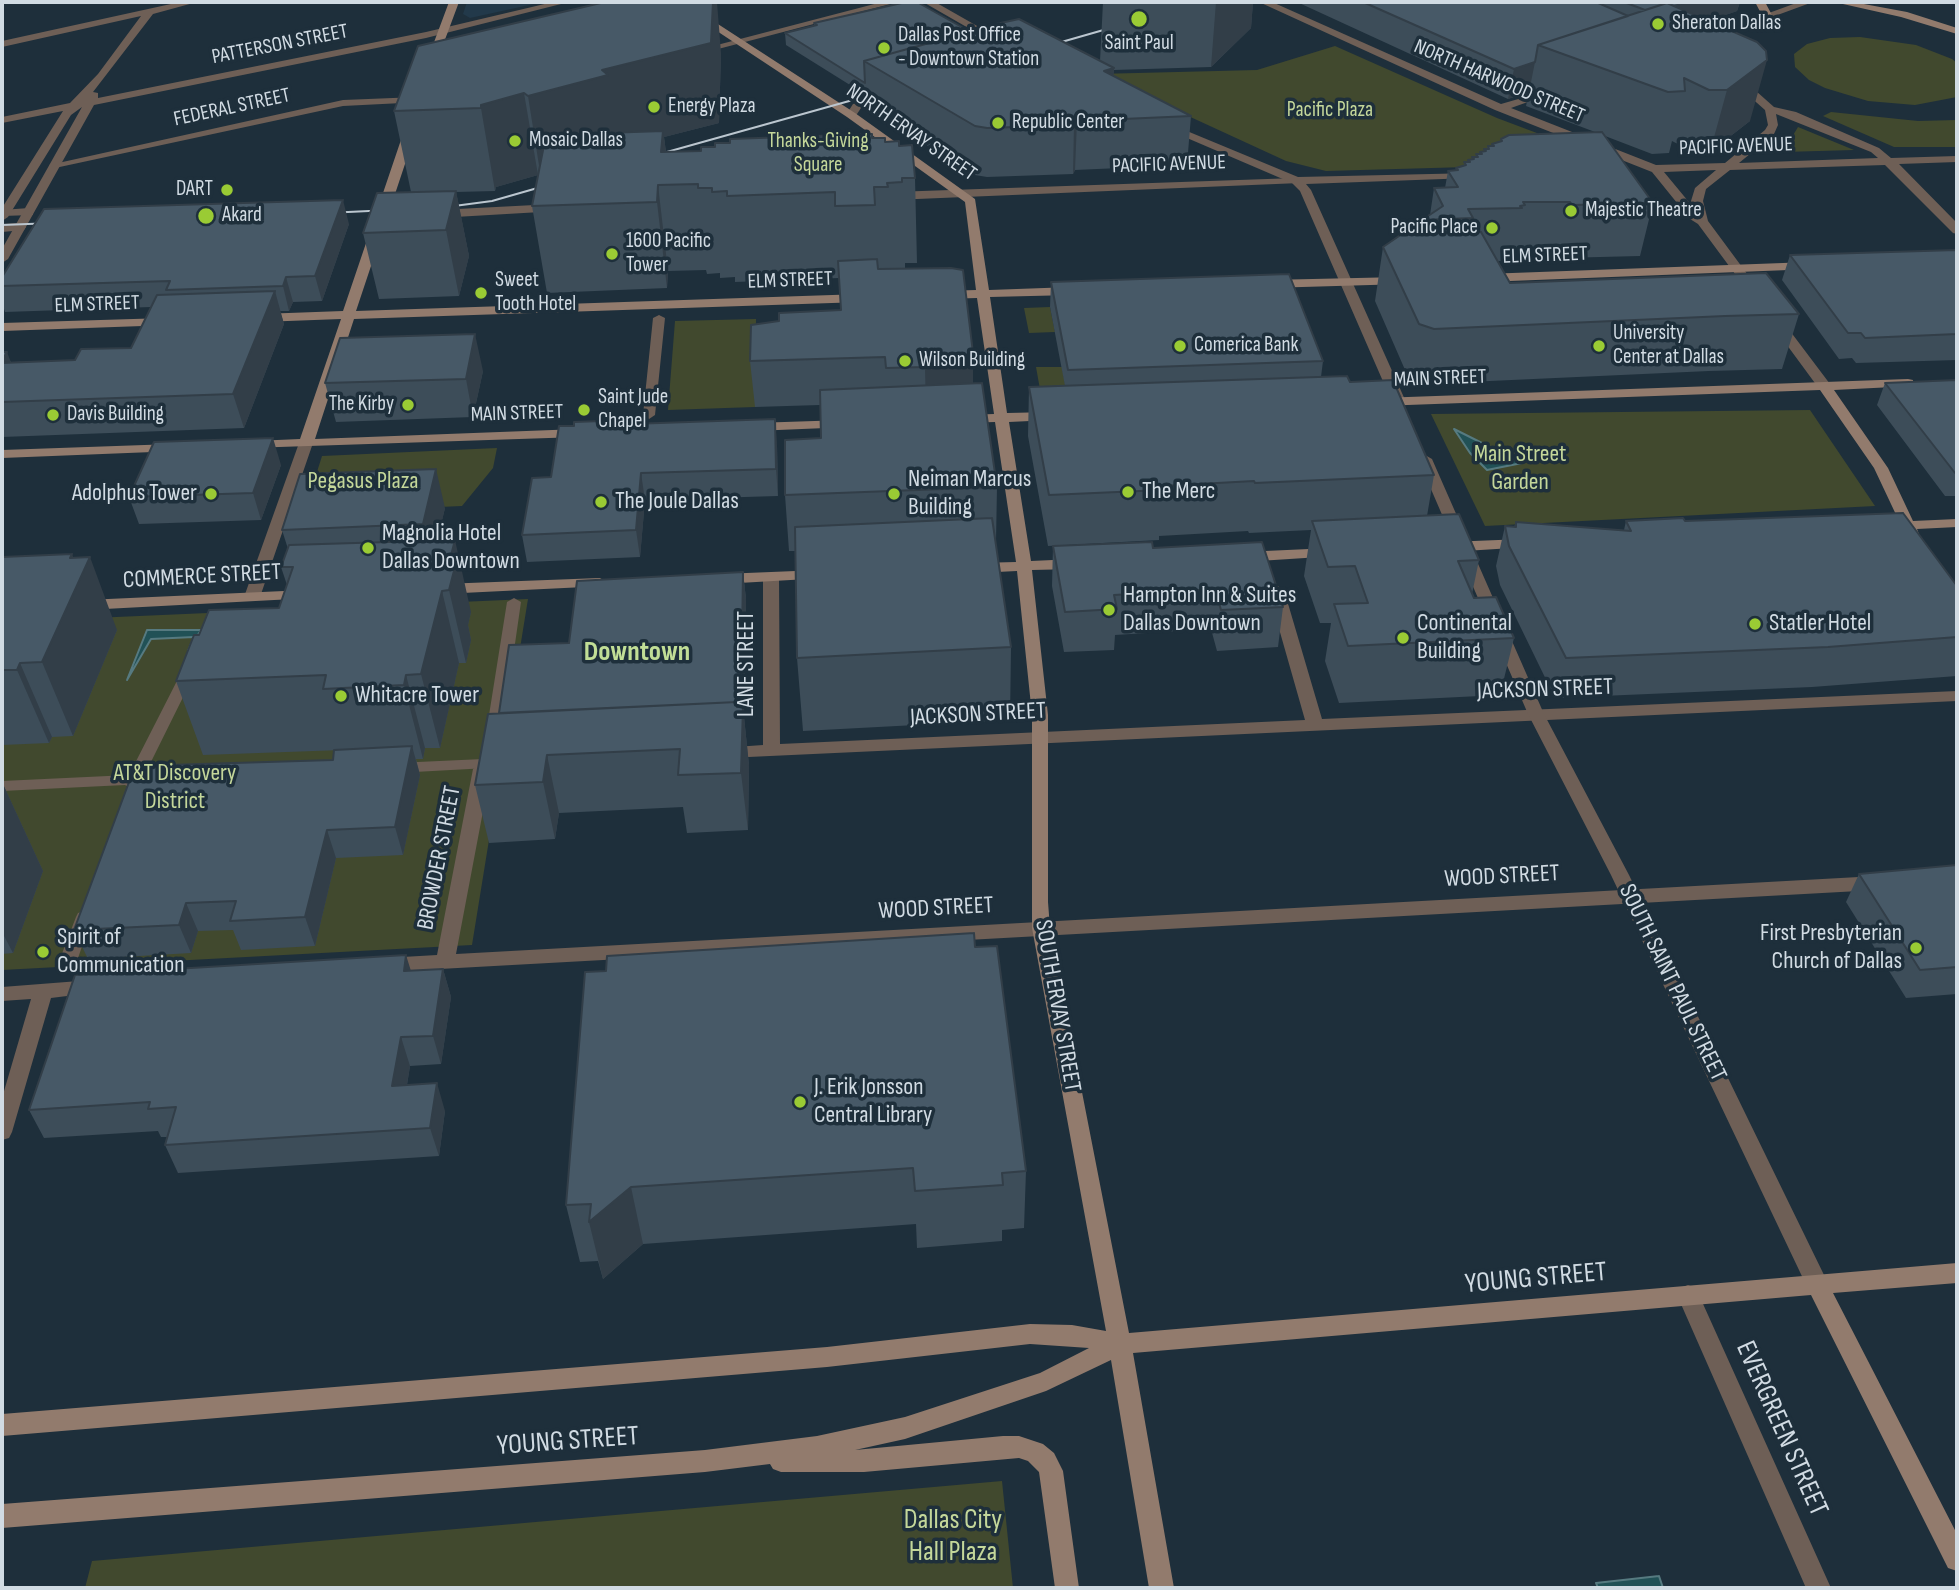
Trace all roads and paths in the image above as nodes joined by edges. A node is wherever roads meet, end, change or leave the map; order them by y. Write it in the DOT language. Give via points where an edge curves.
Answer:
graph roads {
  1 [pos="192,2"];
  2 [pos="454,2"];
  3 [pos="565,2"];
  4 [pos="678,2"];
  5 [pos="893,2"];
  6 [pos="928,2"];
  7 [pos="1264,2"];
  8 [pos="1760,2"];
  9 [pos="1808,2"];
  10 [pos="1839,2"];
  11 [pos="1891,2"];
  12 [pos="146,6"];
  13 [pos="1768,16"];
  14 [pos="1957,21"];
  15 [pos="443,31"];
  16 [pos="1957,31"];
  17 [pos="737,41"];
  18 [pos="1696,41"];
  19 [pos="2,44"];
  20 [pos="1003,44"];
  21 [pos="682,56"];
  22 [pos="430,68"];
  23 [pos="102,76"];
  24 [pos="1726,82"];
  25 [pos="1559,87"];
  26 [pos="898,94"];
  27 [pos="92,102"];
  28 [pos="418,104"];
  29 [pos="73,106"];
  30 [pos="1499,108"];
  31 [pos="1770,109"];
  32 [pos="851,115"];
  33 [pos="2,120"];
  34 [pos="1156,120"];
  35 [pos="1957,159"];
  36 [pos="1890,162"];
  37 [pos="55,165"];
  38 [pos="1728,167"];
  39 [pos="1655,169"];
  40 [pos="1626,170"];
  41 [pos="1489,175"];
  42 [pos="1296,181"];
  43 [pos="960,192"];
  44 [pos="882,196"];
  45 [pos="566,207"];
  46 [pos="29,212"];
  47 [pos="3,214"];
  48 [pos="427,214"];
  49 [pos="1702,221"];
  50 [pos="20,227"];
  51 [pos="2,228"];
  52 [pos="1957,230"];
  53 [pos="2,259"];
  54 [pos="1821,266"];
  55 [pos="1737,269"];
  56 [pos="1467,278"];
  57 [pos="1413,280"];
  58 [pos="1347,282"];
  59 [pos="1257,285"];
  60 [pos="1086,290"];
  61 [pos="984,294"];
  62 [pos="932,295"];
  63 [pos="877,297"];
  64 [pos="348,315"];
  65 [pos="659,317"];
  66 [pos="250,319"];
  67 [pos="185,321"];
  68 [pos="2,327"];
  69 [pos="1916,383"];
  70 [pos="1825,387"];
  71 [pos="1362,402"];
  72 [pos="1402,408"];
  73 [pos="649,415"];
  74 [pos="1060,416"];
  75 [pos="1002,418"];
  76 [pos="950,420"];
  77 [pos="866,423"];
  78 [pos="743,427"];
  79 [pos="593,433"];
  80 [pos="1417,440"];
  81 [pos="306,443"];
  82 [pos="234,446"];
  83 [pos="192,447"];
  84 [pos="2,454"];
  85 [pos="1957,523"];
  86 [pos="1908,525"];
  87 [pos="1878,526"];
  88 [pos="1540,543"];
  89 [pos="1464,547"];
  90 [pos="1438,548"];
  91 [pos="1345,552"];
  92 [pos="1921,554"];
  93 [pos="1266,556"];
  94 [pos="1230,558"];
  95 [pos="1087,564"];
  96 [pos="1025,566"];
  97 [pos="959,569"];
  98 [pos="839,574"];
  99 [pos="771,577"];
  100 [pos="704,579"];
  101 [pos="611,583"];
  102 [pos="425,590"];
  103 [pos="321,594"];
  104 [pos="252,597"];
  105 [pos="514,602"];
  106 [pos="70,606"];
  107 [pos="199,661"];
  108 [pos="1957,696"];
  109 [pos="1536,714"];
  110 [pos="1315,724"];
  111 [pos="1040,736"];
  112 [pos="772,750"];
  113 [pos="710,753"];
  114 [pos="491,758"];
  115 [pos="377,768"];
  116 [pos="160,778"];
  117 [pos="133,780"];
  118 [pos="2,786"];
  119 [pos="124,805"];
  120 [pos="1902,882"];
  121 [pos="1630,895"];
  122 [pos="89,904"];
  123 [pos="1041,928"];
  124 [pos="445,961"];
  125 [pos="68,964"];
  126 [pos="370,965"];
  127 [pos="105,987"];
  128 [pos="43,991"];
  129 [pos="2,994"];
  130 [pos="2,1132"];
  131 [pos="1957,1273"];
  132 [pos="1817,1284"];
  133 [pos="1688,1295"];
  134 [pos="1120,1344"];
  135 [pos="2,1425"];
  136 [pos="705,1461"];
  137 [pos="2,1516"];
  138 [pos="1957,1559"];
  139 [pos="1067,1588"];
  140 [pos="1162,1588"];
  141 [pos="1819,1588"];
  1 -- 12 [label="street"];
  2 -- 15 [label="main road"];
  3 -- 15 [label="street, PATTERSON STREET"];
  4 -- 17 [label="main road, NORTH ERVAY STREET"];
  5 -- 17 [label="street"];
  6 -- 20 [label="street"];
  7 -- 30 [label="street, NORTH HARWOOD STREET"];
  8 -- 13 [label="main road"];
  9 -- 13 [label="street"];
  10 -- 16 [label="main road" via="1903,14"];
  11 -- 14 [label="main road"];
  12 -- 19 [label="street"];
  12 -- 23 [label="street"];
  13 -- 18 [label="street"];
  15 -- 22 [label="main road"];
  15 -- 27 [label="street, PATTERSON STREET"];
  17 -- 21 [label="street"];
  17 -- 32 [label="main road, NORTH ERVAY STREET"];
  23 -- 27 [label="street"];
  23 -- 29 [label="street"];
  24 -- 31 [label="street" via="1752,93"];
  25 -- 30 [label="street"];
  26 -- 32 [label="street" via="857,106"];
  27 -- 29 [label="street, PATTERSON STREET"];
  27 -- 37 [label="street"];
  28 -- 37 [label="street, FEDERAL STREET" via="343,103"];
  28 -- 64 [label="main road" via="387,216"];
  29 -- 33 [label="street, PATTERSON STREET"];
  29 -- 47 [label="street"];
  30 -- 39 [label="street, NORTH HARWOOD STREET"];
  31 -- 36 [label="street" via="1863,144"];
  31 -- 38 [label="street" via="1770,132"];
  32 -- 43 [label="main road, NORTH ERVAY STREET"];
  34 -- 42 [label="street"];
  35 -- 36 [label="street, PACIFIC AVENUE"];
  36 -- 38 [label="street, PACIFIC AVENUE"];
  36 -- 52 [label="street"];
  37 -- 46 [label="street"];
  38 -- 39 [label="street, PACIFIC AVENUE"];
  38 -- 49 [label="street" via="1707,180 1698,193"];
  39 -- 40 [label="street, PACIFIC AVENUE"];
  39 -- 49 [label="street, NORTH HARWOOD STREET"];
  41 -- 42 [label="street, PACIFIC AVENUE"];
  42 -- 43 [label="street, PACIFIC AVENUE"];
  42 -- 58 [label="street" via="1305,190"];
  43 -- 44 [label="street, PACIFIC AVENUE"];
  43 -- 61 [label="main road, NORTH ERVAY STREET" via="971,201"];
  45 -- 48 [label="street"];
  46 -- 47 [label="street"];
  46 -- 50 [label="street"];
  49 -- 55 [label="street, NORTH HARWOOD STREET"];
  50 -- 51 [label="street"];
  50 -- 53 [label="street"];
  54 -- 55 [label="main road, ELM STREET"];
  55 -- 56 [label="main road, ELM STREET"];
  55 -- 70 [label="street, NORTH HARWOOD STREET"];
  57 -- 58 [label="main road"];
  58 -- 59 [label="main road"];
  58 -- 72 [label="street"];
  60 -- 61 [label="main road"];
  61 -- 62 [label="main road"];
  61 -- 75 [label="main road, NORTH ERVAY STREET"];
  63 -- 64 [label="main road, ELM STREET"];
  64 -- 66 [label="main road, ELM STREET"];
  64 -- 81 [label="main road"];
  65 -- 73 [label="street"];
  67 -- 68 [label="main road, ELM STREET"];
  69 -- 70 [label="main road, MAIN STREET"];
  70 -- 72 [label="main road, MAIN STREET"];
  70 -- 86 [label="main road" via="1881,468"];
  71 -- 72 [label="main road, MAIN STREET"];
  74 -- 75 [label="main road"];
  75 -- 76 [label="main road"];
  75 -- 96 [label="main road, SOUTH ERVAY STREET"];
  77 -- 78 [label="main road"];
  79 -- 81 [label="main road, MAIN STREET"];
  80 -- 89 [label="street, SOUTH SAINT PAUL STREET"];
  81 -- 82 [label="main road, MAIN STREET"];
  81 -- 104 [label="street"];
  83 -- 84 [label="main road"];
  85 -- 86 [label="main road"];
  86 -- 87 [label="main road"];
  86 -- 92 [label="main road"];
  88 -- 89 [label="main road"];
  89 -- 90 [label="main road"];
  89 -- 109 [label="street, SOUTH SAINT PAUL STREET"];
  91 -- 93 [label="main road"];
  93 -- 94 [label="main road"];
  93 -- 110 [label="street"];
  95 -- 96 [label="main road"];
  96 -- 97 [label="main road"];
  96 -- 111 [label="main road, SOUTH ERVAY STREET"];
  98 -- 99 [label="main road"];
  99 -- 100 [label="main road"];
  99 -- 112 [label="street, LANE STREET"];
  101 -- 102 [label="main road"];
  103 -- 104 [label="main road, COMMERCE STREET"];
  104 -- 106 [label="main road, COMMERCE STREET"];
  105 -- 114 [label="street, BROWDER STREET"];
  107 -- 117 [label="street" via="189,671"];
  108 -- 109 [label="street, JACKSON STREET"];
  109 -- 110 [label="street, JACKSON STREET"];
  109 -- 121 [label="street, SOUTH SAINT PAUL STREET"];
  110 -- 111 [label="street, JACKSON STREET"];
  111 -- 112 [label="street, JACKSON STREET"];
  111 -- 123 [label="main road, SOUTH ERVAY STREET"];
  112 -- 113 [label="street, JACKSON STREET"];
  114 -- 115 [label="street"];
  114 -- 124 [label="street, BROWDER STREET"];
  116 -- 117 [label="street"];
  117 -- 118 [label="street"];
  117 -- 119 [label="street"];
  120 -- 121 [label="street, WOOD STREET"];
  121 -- 123 [label="street, WOOD STREET"];
  121 -- 132 [label="street, SOUTH SAINT PAUL STREET"];
  122 -- 125 [label="street"];
  123 -- 124 [label="street, WOOD STREET"];
  123 -- 134 [label="main road, SOUTH ERVAY STREET"];
  124 -- 126 [label="street, WOOD STREET"];
  127 -- 128 [label="street"];
  128 -- 129 [label="street"];
  128 -- 130 [label="street"];
  131 -- 132 [label="main road, YOUNG STREET"];
  132 -- 133 [label="main road, YOUNG STREET"];
  132 -- 138 [label="main road, SOUTH SAINT PAUL STREET"];
  133 -- 134 [label="main road, YOUNG STREET"];
  133 -- 141 [label="street, EVERGREEN STREET"];
  134 -- 135 [label="main road, YOUNG STREET" via="1072,1335 1030,1334 827,1357"];
  134 -- 136 [label="main road, YOUNG STREET" via="1046,1381 905,1428 817,1447"];
  134 -- 140 [label="main road, SOUTH ERVAY STREET"];
  136 -- 137 [label="main road, YOUNG STREET"];
  136 -- 139 [label="main road" via="864,1461 1003,1447 1035,1452 1051,1471"];
}
